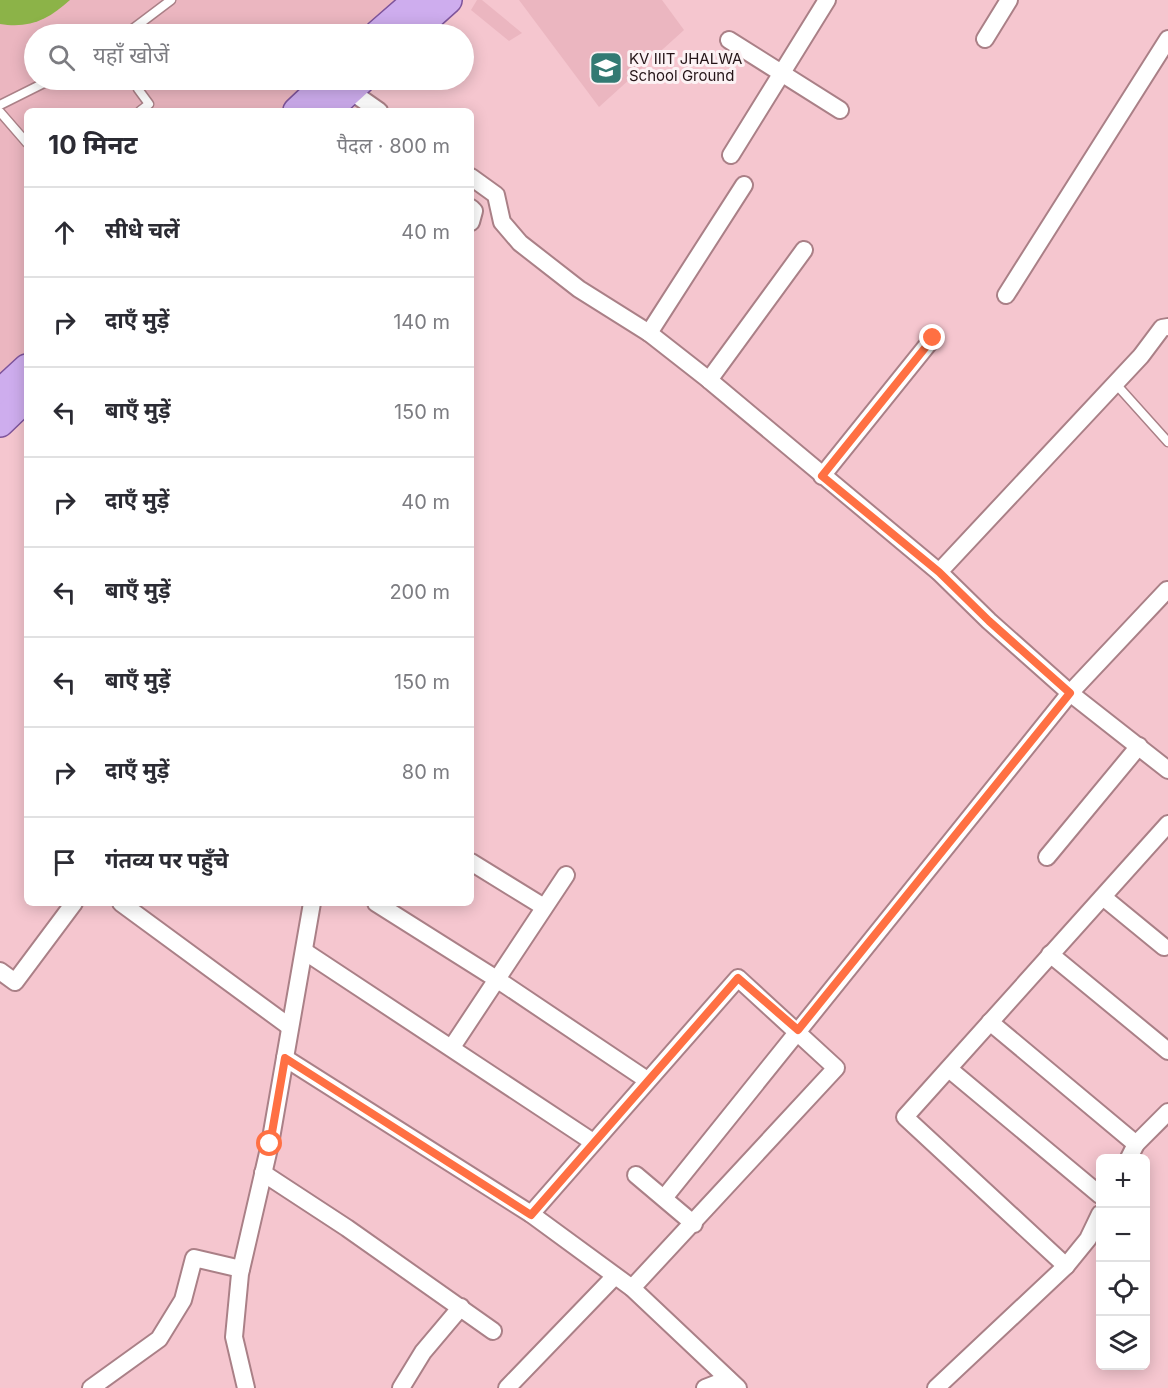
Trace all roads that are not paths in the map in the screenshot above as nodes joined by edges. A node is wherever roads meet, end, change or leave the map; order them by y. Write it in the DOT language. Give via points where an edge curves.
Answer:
graph roads {
  1 [pos="171,0"];
  2 [pos="417,0"];
  3 [pos="448,0"];
  4 [pos="827,0"];
  5 [pos="1009,0"];
  6 [pos="139,24"];
  7 [pos="389,24"];
  8 [pos="421,24"];
  9 [pos="986,39"];
  10 [pos="1168,39"];
  11 [pos="729,40"];
  12 [pos="782,72"];
  13 [pos="30,90"];
  14 [pos="139,90"];
  15 [pos="334,90"];
  16 [pos="342,90"];
  17 [pos="355,90"];
  18 [pos="0,105"];
  19 [pos="144,108"];
  20 [pos="302,108"];
  21 [pos="329,108"];
  22 [pos="376,108"];
  23 [pos="840,110"];
  24 [pos="0,112"];
  25 [pos="24,140"];
  26 [pos="731,156"];
  27 [pos="474,179"];
  28 [pos="744,185"];
  29 [pos="804,250"];
  30 [pos="1006,296"];
  31 [pos="1166,330"];
  32 [pos="649,333"];
  33 [pos="933,338"];
  34 [pos="24,371"];
  35 [pos="709,380"];
  36 [pos="1115,383"];
  37 [pos="0,393"];
  38 [pos="24,400"];
  39 [pos="0,423"];
  40 [pos="1168,442"];
  41 [pos="822,476"];
  42 [pos="939,572"];
  43 [pos="1167,590"];
  44 [pos="1070,693"];
  45 [pos="1139,746"];
  46 [pos="1166,763"];
  47 [pos="1168,825"];
  48 [pos="1047,857"];
  49 [pos="474,864"];
  50 [pos="566,875"];
  51 [pos="1103,897"];
  52 [pos="72,906"];
  53 [pos="125,906"];
  54 [pos="312,906"];
  55 [pos="381,906"];
  56 [pos="544,907"];
  57 [pos="1164,947"];
  58 [pos="304,951"];
  59 [pos="1050,954"];
  60 [pos="0,971"];
  61 [pos="498,980"];
  62 [pos="990,1022"];
  63 [pos="290,1026"];
  64 [pos="798,1030"];
  65 [pos="452,1047"];
  66 [pos="1168,1051"];
  67 [pos="285,1058"];
  68 [pos="950,1069"];
  69 [pos="647,1080"];
  70 [pos="1168,1112"];
  71 [pos="593,1142"];
  72 [pos="1133,1151"];
  73 [pos="263,1173"];
  74 [pos="636,1175"];
  75 [pos="1096,1191"];
  76 [pos="664,1198"];
  77 [pos="531,1215"];
  78 [pos="694,1224"];
  79 [pos="1096,1224"];
  80 [pos="1066,1266"];
  81 [pos="242,1269"];
  82 [pos="615,1276"];
  83 [pos="632,1288"];
  84 [pos="461,1307"];
  85 [pos="493,1331"];
  86 [pos="733,1384"];
  87 [pos="91,1388"];
  88 [pos="246,1388"];
  89 [pos="401,1388"];
  90 [pos="507,1388"];
  91 [pos="705,1388"];
  92 [pos="936,1388"];
  1 -- 6 [label="lane"];
  2 -- 7 [label="main road"];
  3 -- 8 [label="main road"];
  4 -- 12 [label="street"];
  5 -- 9 [label="street"];
  10 -- 30 [label="street"];
  11 -- 12 [label="street"];
  12 -- 23 [label="street"];
  12 -- 26 [label="street"];
  13 -- 18 [label="lane"];
  14 -- 19 [label="lane" via="149,104"];
  15 -- 20 [label="main road"];
  16 -- 21 [label="main road"];
  17 -- 22 [label="street"];
  24 -- 25 [label="lane"];
  27 -- 32 [label="street" via="496,195 502,222 520,243 579,289"];
  28 -- 32 [label="street"];
  29 -- 35 [label="street"];
  31 -- 36 [label="street"];
  32 -- 35 [label="street"];
  33 -- 41 [label="street"];
  34 -- 37 [label="main road"];
  35 -- 41 [label="street"];
  36 -- 40 [label="lane"];
  36 -- 42 [label="street"];
  38 -- 39 [label="main road"];
  41 -- 42 [label="street"];
  42 -- 44 [label="street"];
  43 -- 44 [label="street"];
  44 -- 45 [label="street"];
  44 -- 64 [label="street"];
  45 -- 46 [label="street"];
  45 -- 48 [label="street"];
  47 -- 51 [label="street"];
  49 -- 56 [label="street"];
  50 -- 56 [label="street"];
  51 -- 57 [label="street"];
  51 -- 59 [label="street"];
  52 -- 60 [label="street" via="15,982"];
  53 -- 63 [label="street"];
  54 -- 58 [label="street"];
  55 -- 61 [label="street"];
  56 -- 61 [label="street"];
  58 -- 63 [label="street"];
  58 -- 65 [label="street"];
  59 -- 62 [label="street"];
  59 -- 66 [label="street"];
  61 -- 65 [label="street"];
  61 -- 69 [label="street"];
  62 -- 68 [label="street"];
  62 -- 72 [label="street"];
  63 -- 67 [label="street"];
  64 -- 69 [label="street" via="738,978"];
  64 -- 76 [label="street"];
  64 -- 78 [label="street" via="836,1068"];
  65 -- 71 [label="street"];
  67 -- 73 [label="street"];
  67 -- 77 [label="street"];
  68 -- 75 [label="street"];
  68 -- 80 [label="street" via="905,1118"];
  69 -- 71 [label="street"];
  70 -- 72 [label="street"];
  71 -- 77 [label="street"];
  73 -- 81 [label="street"];
  73 -- 84 [label="street"];
  74 -- 76 [label="street"];
  76 -- 78 [label="street"];
  77 -- 82 [label="street"];
  78 -- 83 [label="street"];
  79 -- 80 [label="street"];
  80 -- 92 [label="street"];
  81 -- 87 [label="street" via="194,1258 183,1300 159,1339"];
  81 -- 88 [label="street" via="234,1337"];
  82 -- 83 [label="street"];
  82 -- 90 [label="street"];
  83 -- 86 [label="street"];
  84 -- 85 [label="street"];
  84 -- 89 [label="street" via="423,1352"];
  86 -- 91 [label="street"];
}
